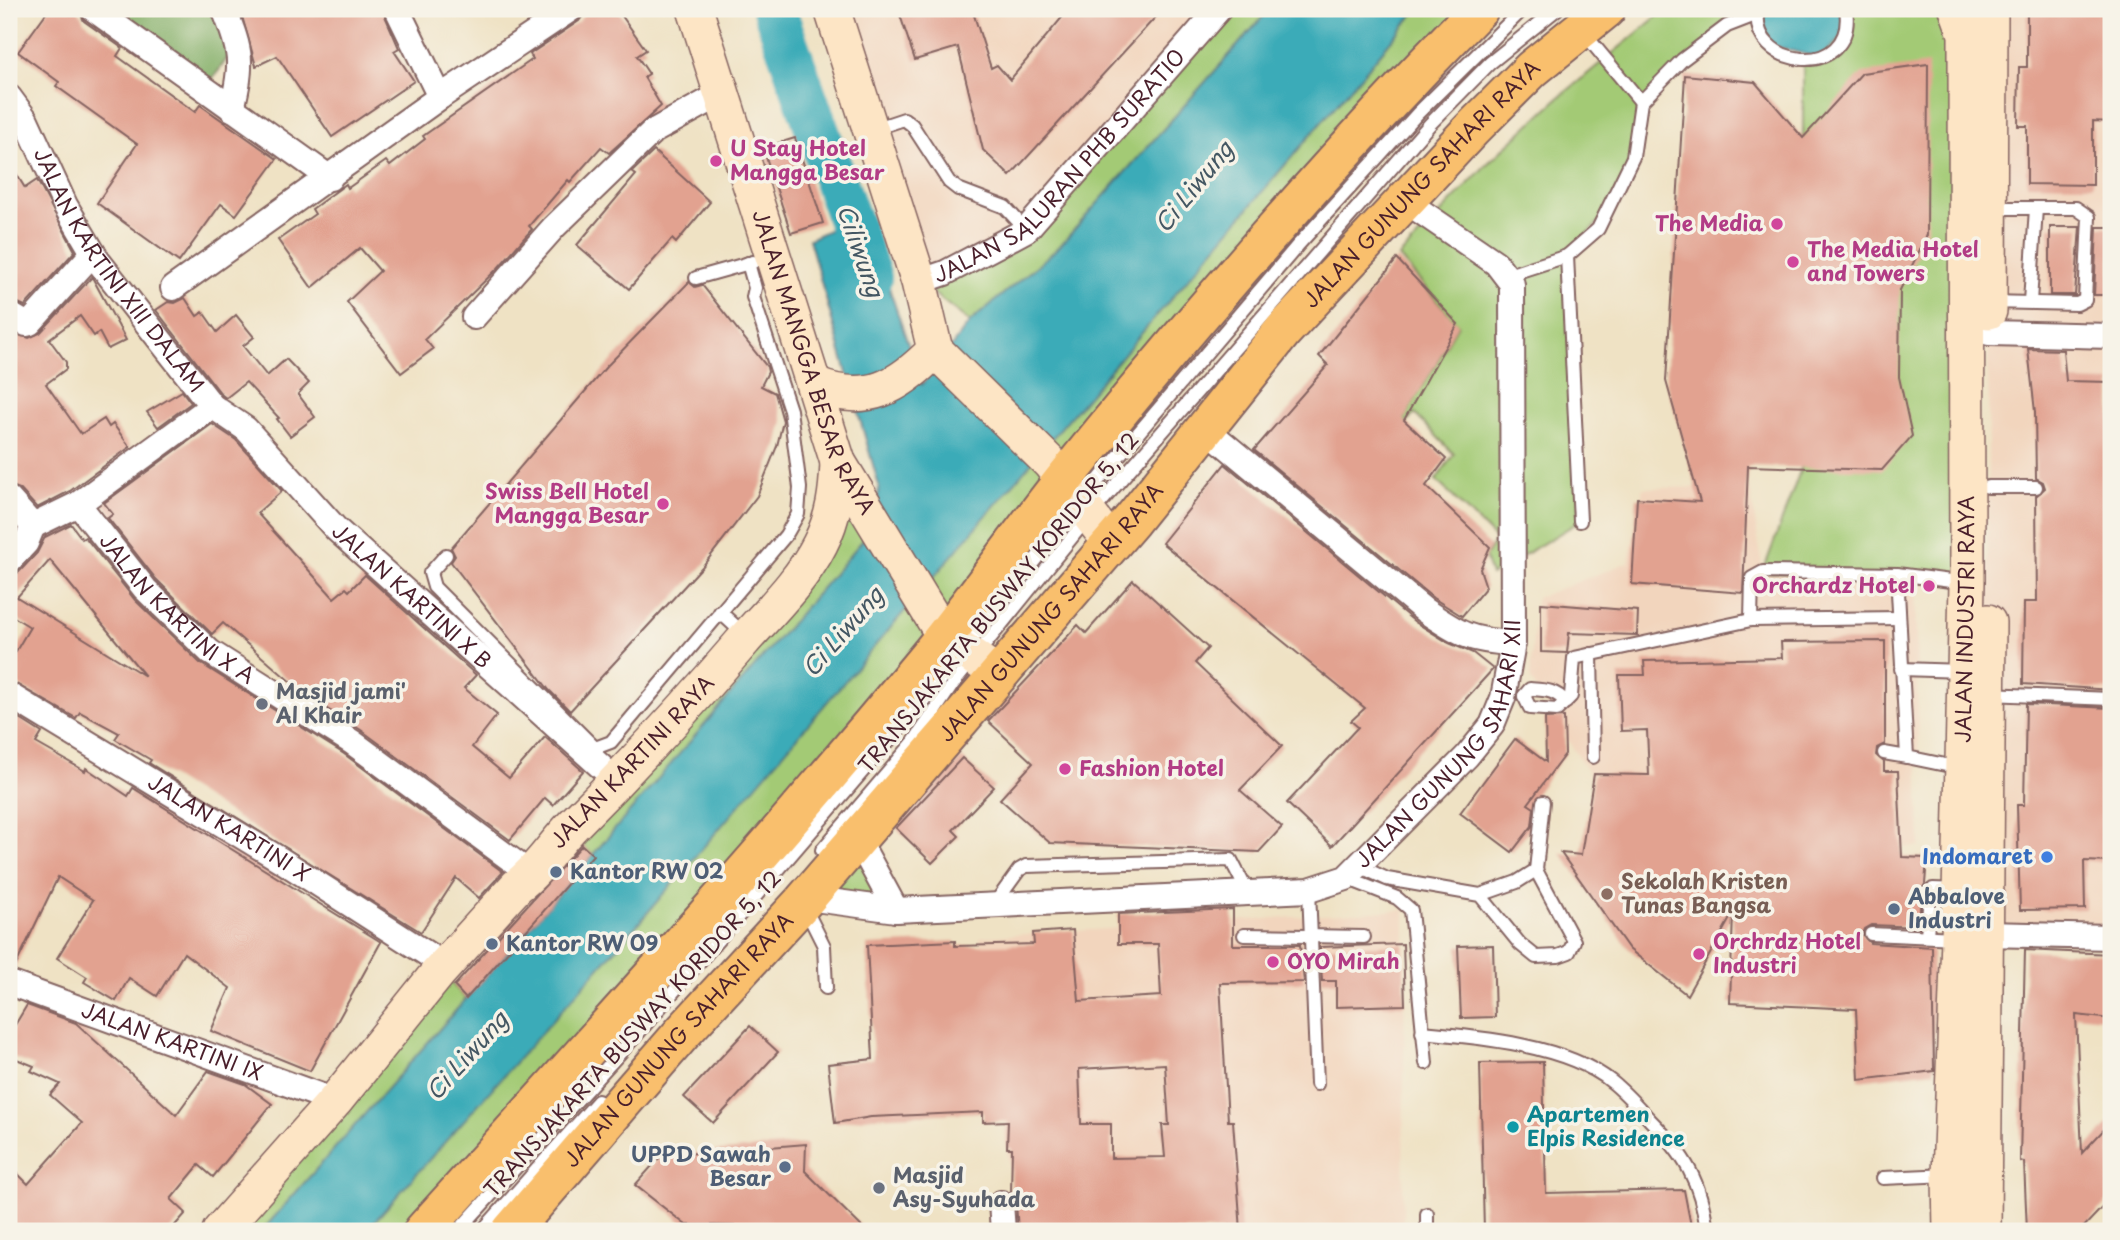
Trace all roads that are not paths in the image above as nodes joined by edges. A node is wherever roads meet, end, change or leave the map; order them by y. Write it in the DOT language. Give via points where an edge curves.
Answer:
graph roads {
  1 [pos="93,9"];
  2 [pos="224,9"];
  3 [pos="397,9"];
  4 [pos="572,9"];
  5 [pos="695,9"];
  6 [pos="832,9"];
  7 [pos="1219,9"];
  8 [pos="1479,9"];
  9 [pos="1522,9"];
  10 [pos="1846,9"];
  11 [pos="1956,9"];
  12 [pos="1990,9"];
  13 [pos="1759,11"];
  14 [pos="1581,15"];
  15 [pos="721,94"];
  16 [pos="9,97"];
  17 [pos="440,97"];
  18 [pos="1641,102"];
  19 [pos="232,109"];
  20 [pos="870,130"];
  21 [pos="330,178"];
  22 [pos="1404,201"];
  23 [pos="1991,208"];
  24 [pos="2036,208"];
  25 [pos="1026,230"];
  26 [pos="93,253"];
  27 [pos="1567,256"];
  28 [pos="764,272"];
  29 [pos="1508,275"];
  30 [pos="696,278"];
  31 [pos="919,282"];
  32 [pos="173,288"];
  33 [pos="2030,302"];
  34 [pos="9,314"];
  35 [pos="474,317"];
  36 [pos="1989,318"];
  37 [pos="2111,336"];
  38 [pos="930,346"];
  39 [pos="832,390"];
  40 [pos="212,406"];
  41 [pos="1206,429"];
  42 [pos="838,462"];
  43 [pos="1988,487"];
  44 [pos="2036,487"];
  45 [pos="9,499"];
  46 [pos="1079,501"];
  47 [pos="78,504"];
  48 [pos="1580,521"];
  49 [pos="33,526"];
  50 [pos="446,555"];
  51 [pos="9,561"];
  52 [pos="1897,574"];
  53 [pos="1967,583"];
  54 [pos="720,612"];
  55 [pos="1899,618"];
  56 [pos="1751,620"];
  57 [pos="747,637"];
  58 [pos="1513,643"];
  59 [pos="962,646"];
  60 [pos="1591,654"];
  61 [pos="1901,669"];
  62 [pos="1976,683"];
  63 [pos="1514,694"];
  64 [pos="9,695"];
  65 [pos="2111,699"];
  66 [pos="1566,702"];
  67 [pos="665,705"];
  68 [pos="1884,753"];
  69 [pos="1593,757"];
  70 [pos="1907,757"];
  71 [pos="1975,769"];
  72 [pos="617,781"];
  73 [pos="1543,802"];
  74 [pos="857,838"];
  75 [pos="815,859"];
  76 [pos="1536,870"];
  77 [pos="1352,872"];
  78 [pos="532,875"];
  79 [pos="1309,890"];
  80 [pos="1248,893"];
  81 [pos="1480,895"];
  82 [pos="804,900"];
  83 [pos="993,906"];
  84 [pos="896,910"];
  85 [pos="1244,934"];
  86 [pos="1871,934"];
  87 [pos="1311,935"];
  88 [pos="1957,936"];
  89 [pos="1364,937"];
  90 [pos="2111,937"];
  91 [pos="446,966"];
  92 [pos="9,983"];
  93 [pos="826,988"];
  94 [pos="661,1011"];
  95 [pos="1422,1032"];
  96 [pos="1426,1063"];
  97 [pos="1317,1084"];
  98 [pos="608,1090"];
  99 [pos="335,1101"];
  100 [pos="1950,1175"];
  101 [pos="1883,1178"];
  102 [pos="1001,1203"];
  103 [pos="1427,1214"];
  104 [pos="220,1231"];
  105 [pos="423,1231"];
  106 [pos="458,1231"];
  107 [pos="482,1231"];
  108 [pos="510,1231"];
  109 [pos="1003,1231"];
  110 [pos="1427,1231"];
  111 [pos="1707,1231"];
  112 [pos="1951,1231"];
  113 [pos="1983,1231"];
  1 -- 19 [label="street"];
  2 -- 19 [label="street" via="239,44 242,70"];
  3 -- 17 [label="street"];
  4 -- 17 [label="street"];
  5 -- 15 [label="main road, JALAN MANGGA BESAR RAYA"];
  6 -- 20 [label="main road"];
  7 -- 25 [label="street, JALAN SALURAN PHB SURATIO"];
  8 -- 46 [label="main road, JALAN GUNUNG SAHARI RAYA" via="1408,80 1303,198"];
  9 -- 46 [label="lane, TRANSJAKARTA BUSWAY KORIDOR 5, 12" via="1418,113 1298,245"];
  10 -- 13 [label="lane" via="1844,36 1834,50 1802,61 1770,45 1761,30"];
  11 -- 53 [label="main road, JALAN INDUSTRI RAYA" via="1966,34"];
  12 -- 23 [label="main road, JALAN INDUSTRI RAYA"];
  13 -- 18 [label="lane" via="1700,46"];
  14 -- 18 [label="lane"];
  14 -- 22 [label="main road, JALAN GUNUNG SAHARI RAYA"];
  14 -- 46 [label="lane, TRANSJAKARTA BUSWAY KORIDOR 5, 12" via="1490,63"];
  15 -- 28 [label="main road, JALAN MANGGA BESAR RAYA"];
  15 -- 35 [label="street" via="652,132 554,227"];
  16 -- 26 [label="street, JALAN KARTINI XIII DALAM" via="26,120"];
  17 -- 21 [label="street"];
  18 -- 27 [label="lane" via="1633,157 1609,211 1598,229"];
  19 -- 21 [label="street"];
  20 -- 25 [label="lane" via="904,119 949,183 1005,207"];
  20 -- 31 [label="main road"];
  21 -- 32 [label="street"];
  22 -- 29 [label="street"];
  22 -- 41 [label="main road, JALAN GUNUNG SAHARI RAYA" via="1283,331"];
  23 -- 24 [label="lane"];
  23 -- 36 [label="main road, JALAN INDUSTRI RAYA"];
  24 -- 33 [label="lane"];
  24 -- 33 [label="lane" via="2076,208 2089,217 2088,294 2077,304"];
  25 -- 31 [label="street, JALAN SALURAN PHB SURATIO"];
  26 -- 34 [label="street" via="30,323"];
  26 -- 40 [label="street, JALAN KARTINI XIII DALAM"];
  27 -- 29 [label="lane"];
  27 -- 48 [label="lane"];
  28 -- 30 [label="lane"];
  28 -- 39 [label="main road, JALAN MANGGA BESAR RAYA"];
  28 -- 54 [label="lane" via="753,297 790,410 800,488 798,513 786,536"];
  29 -- 58 [label="street, JALAN GUNUNG SAHARI XII" via="1512,284"];
  31 -- 38 [label="main road"];
  33 -- 36 [label="lane"];
  36 -- 37 [label="street"];
  36 -- 43 [label="main road, JALAN INDUSTRI RAYA"];
  38 -- 39 [label="main road" via="885,388"];
  38 -- 46 [label="main road"];
  39 -- 42 [label="main road, JALAN MANGGA BESAR RAYA"];
  40 -- 47 [label="street"];
  40 -- 72 [label="street, JALAN KARTINI X B" via="246,429 336,529"];
  41 -- 46 [label="main road, JALAN GUNUNG SAHARI RAYA"];
  41 -- 58 [label="street" via="1424,610 1462,635"];
  42 -- 57 [label="main road, JALAN KARTINI RAYA" via="834,509 819,546"];
  42 -- 59 [label="main road, JALAN MANGGA BESAR RAYA" via="861,504"];
  43 -- 44 [label="lane"];
  43 -- 62 [label="main road, JALAN INDUSTRI RAYA"];
  45 -- 49 [label="street"];
  46 -- 59 [label="main road, JALAN GUNUNG SAHARI RAYA"];
  46 -- 59 [label="main road, JALAN GUNUNG SAHARI RAYA"];
  47 -- 49 [label="street"];
  47 -- 78 [label="street, JALAN KARTINI X A" via="145,589 210,653 352,742"];
  49 -- 51 [label="street" via="26,543"];
  50 -- 67 [label="lane" via="430,573 434,587 595,748"];
  52 -- 53 [label="lane"];
  52 -- 55 [label="lane"];
  52 -- 56 [label="lane" via="1763,572 1752,578"];
  53 -- 62 [label="main road, JALAN INDUSTRI RAYA"];
  54 -- 57 [label="lane"];
  54 -- 67 [label="lane"];
  55 -- 56 [label="lane"];
  55 -- 61 [label="lane"];
  56 -- 60 [label="lane"];
  57 -- 67 [label="main road, JALAN KARTINI RAYA"];
  58 -- 63 [label="street, JALAN GUNUNG SAHARI XII"];
  59 -- 74 [label="main road, JALAN GUNUNG SAHARI RAYA"];
  59 -- 75 [label="lane, TRANSJAKARTA BUSWAY KORIDOR 5, 12" via="953,684 913,743"];
  59 -- 94 [label="main road, JALAN GUNUNG SAHARI RAYA"];
  60 -- 66 [label="lane" via="1574,658 1571,696"];
  60 -- 69 [label="lane"];
  61 -- 62 [label="lane"];
  61 -- 70 [label="lane"];
  62 -- 65 [label="lane"];
  62 -- 71 [label="main road, JALAN INDUSTRI RAYA"];
  63 -- 66 [label="lane" via="1549,690"];
  63 -- 66 [label="lane" via="1530,708 1542,711 1557,710"];
  63 -- 77 [label="street, JALAN GUNUNG SAHARI XII" via="1467,756"];
  64 -- 91 [label="street, JALAN KARTINI X"];
  67 -- 72 [label="main road, JALAN KARTINI RAYA"];
  68 -- 70 [label="lane"];
  70 -- 71 [label="lane"];
  71 -- 88 [label="main road, JALAN INDUSTRI RAYA"];
  71 -- 88 [label="main road, JALAN INDUSTRI RAYA"];
  72 -- 78 [label="main road, JALAN KARTINI RAYA" via="567,831"];
  73 -- 76 [label="lane"];
  74 -- 82 [label="main road, JALAN GUNUNG SAHARI RAYA"];
  74 -- 84 [label="street"];
  76 -- 81 [label="lane"];
  76 -- 81 [label="lane" via="1574,941 1569,952 1536,957"];
  77 -- 79 [label="street, JALAN GUNUNG SAHARI XII"];
  77 -- 81 [label="lane"];
  77 -- 95 [label="lane" via="1411,910"];
  78 -- 91 [label="main road, JALAN KARTINI RAYA"];
  79 -- 80 [label="street, JALAN GUNUNG SAHARI XII"];
  79 -- 87 [label="lane"];
  80 -- 83 [label="street, JALAN GUNUNG SAHARI XII"];
  80 -- 83 [label="lane" via="1231,860 1026,866"];
  82 -- 84 [label="street, JALAN GUNUNG SAHARI XII"];
  82 -- 93 [label="lane" via="824,946"];
  82 -- 94 [label="main road, JALAN GUNUNG SAHARI RAYA"];
  83 -- 84 [label="street, JALAN GUNUNG SAHARI XII"];
  85 -- 87 [label="lane"];
  86 -- 88 [label="lane"];
  87 -- 89 [label="lane"];
  87 -- 97 [label="lane"];
  88 -- 90 [label="street"];
  88 -- 100 [label="main road, JALAN INDUSTRI RAYA"];
  88 -- 113 [label="main road, JALAN INDUSTRI RAYA"];
  91 -- 99 [label="main road, JALAN KARTINI RAYA"];
  92 -- 99 [label="street, JALAN KARTINI IX"];
  94 -- 105 [label="main road, JALAN GUNUNG SAHARI RAYA"];
  94 -- 106 [label="lane, TRANSJAKARTA BUSWAY KORIDOR 5, 12"];
  94 -- 108 [label="main road, JALAN GUNUNG SAHARI RAYA"];
  95 -- 96 [label="lane"];
  95 -- 111 [label="lane" via="1476,1037 1557,1054 1611,1080 1679,1148 1696,1181"];
  98 -- 107 [label="lane, TRANSJAKARTA BUSWAY KORIDOR 5, 12"];
  99 -- 104 [label="main road, JALAN KARTINI RAYA"];
  100 -- 101 [label="lane"];
  100 -- 112 [label="main road, JALAN INDUSTRI RAYA"];
  102 -- 109 [label="street"];
  103 -- 110 [label="lane"];
}
